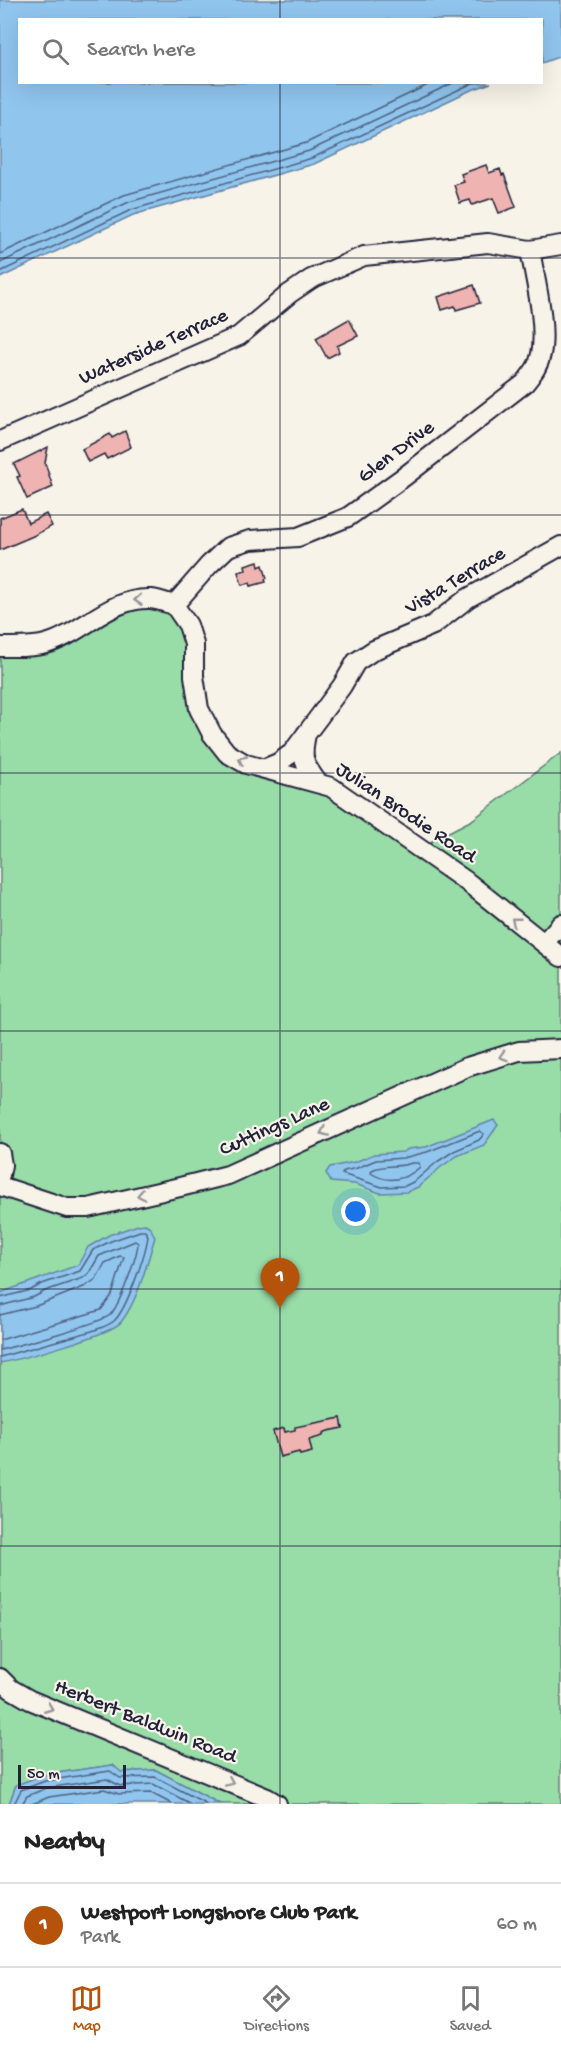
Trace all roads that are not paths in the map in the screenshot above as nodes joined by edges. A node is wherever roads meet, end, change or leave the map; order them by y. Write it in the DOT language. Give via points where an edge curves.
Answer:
graph roads {
  1 [pos="561,245"];
  2 [pos="530,250"];
  3 [pos="0,441"];
  4 [pos="561,546"];
  5 [pos="174,605"];
  6 [pos="0,647"];
  7 [pos="306,734"];
  8 [pos="266,768"];
  9 [pos="318,783"];
  10 [pos="561,924"];
  11 [pos="544,943"];
  12 [pos="561,957"];
  13 [pos="561,1048"];
  14 [pos="0,1153"];
  15 [pos="0,1175"];
  16 [pos="0,1186"];
  17 [pos="0,1678"];
  18 [pos="277,1804"];
  1 -- 2 [label="street, Waterside Terrace"];
  2 -- 3 [label="street, Waterside Terrace" via="488,243 364,256 311,279 239,336"];
  2 -- 5 [label="street, Glen Drive" via="543,342 536,370 525,383 348,517 298,537 250,540 228,547"];
  4 -- 7 [label="street, Vista Terrace" via="468,598 433,626 374,650 356,662"];
  5 -- 6 [label="street, one-way" via="152,599 128,601 47,643"];
  8 -- 5 [label="street, Julian Brodie Road, one-way" via="246,764 227,753 212,734 199,709 194,644 188,625"];
  7 -- 8 [label="street, Vista Terrace" via="292,753"];
  7 -- 9 [label="street" via="305,765"];
  8 -- 9 [label="street, Julian Brodie Road"];
  11 -- 9 [label="street, Julian Brodie Road, one-way" via="466,881 331,787"];
  10 -- 11 [label="street"];
  11 -- 12 [label="street, Julian Brodie Road"];
  13 -- 16 [label="street, Cuttings Lane, one-way" via="519,1051 468,1067 228,1175 180,1187 88,1208 67,1208"];
  14 -- 15 [label="street"];
  17 -- 18 [label="street, Herbert Baldwin Road, one-way" via="30,1700"];
}
